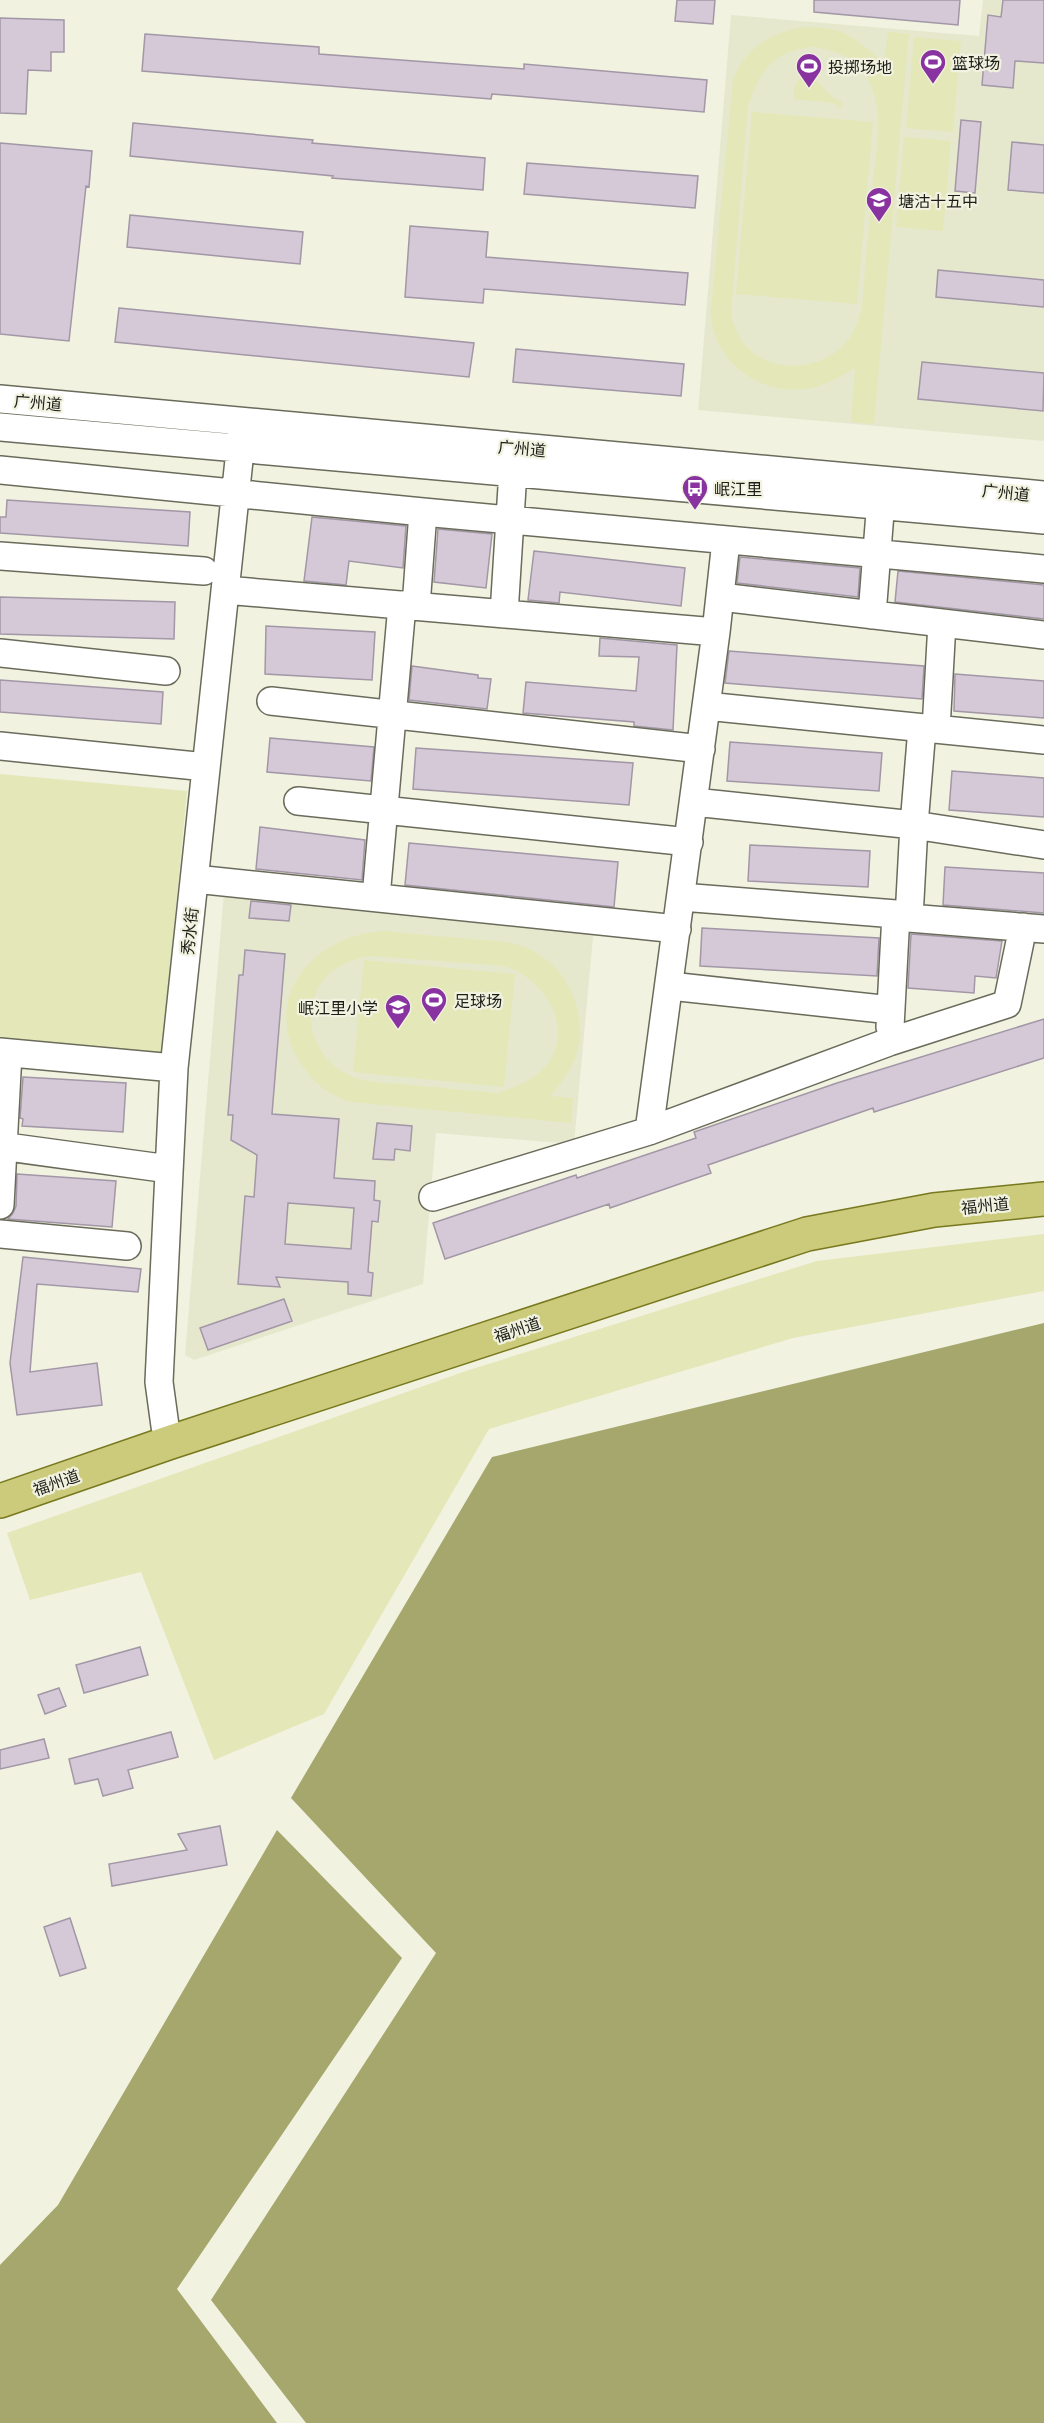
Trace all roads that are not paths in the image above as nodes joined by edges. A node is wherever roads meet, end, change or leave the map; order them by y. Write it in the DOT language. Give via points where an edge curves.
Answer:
graph roads {
  1 [pos="0,399"];
  2 [pos="243,420"];
  3 [pos="0,428"];
  4 [pos="240,449"];
  5 [pos="513,460"];
  6 [pos="0,470"];
  7 [pos="882,493"];
  8 [pos="236,494"];
  9 [pos="1044,495"];
  10 [pos="423,512"];
  11 [pos="510,520"];
  12 [pos="1044,520"];
  13 [pos="726,541"];
  14 [pos="877,555"];
  15 [pos="0,556"];
  16 [pos="1044,569"];
  17 [pos="204,571"];
  18 [pos="225,590"];
  19 [pos="721,597"];
  20 [pos="409,605"];
  21 [pos="504,614"];
  22 [pos="872,615"];
  23 [pos="942,623"];
  24 [pos="716,633"];
  25 [pos="1044,635"];
  26 [pos="0,653"];
  27 [pos="166,671"];
  28 [pos="270,700"];
  29 [pos="706,706"];
  30 [pos="392,715"];
  31 [pos="929,729"];
  32 [pos="1044,740"];
  33 [pos="0,746"];
  34 [pos="701,749"];
  35 [pos="206,767"];
  36 [pos="298,801"];
  37 [pos="694,802"];
  38 [pos="385,812"];
  39 [pos="914,825"];
  40 [pos="688,842"];
  41 [pos="1044,845"];
  42 [pos="195,879"];
  43 [pos="376,897"];
  44 [pos="681,897"];
  45 [pos="903,916"];
  46 [pos="1034,928"];
  47 [pos="677,929"];
  48 [pos="670,986"];
  49 [pos="891,1010"];
  50 [pos="889,1042"];
  51 [pos="4,1053"];
  52 [pos="174,1068"];
  53 [pos="649,1131"];
  54 [pos="2,1146"];
  55 [pos="169,1168"];
  56 [pos="1044,1184"];
  57 [pos="433,1197"];
  58 [pos="1044,1199"];
  59 [pos="0,1205"];
  60 [pos="0,1234"];
  61 [pos="127,1246"];
  62 [pos="168,1434"];
  63 [pos="0,1484"];
  64 [pos="0,1501"];
  1 -- 2 [label="street, 广州道"];
  2 -- 4 [label="street, 秀水街"];
  2 -- 5 [label="street, 广州道"];
  3 -- 4 [label="street, 广州道"];
  4 -- 5 [label="street, 广州道"];
  4 -- 8 [label="street, 秀水街"];
  5 -- 7 [label="street, 广州道"];
  5 -- 11 [label="street"];
  6 -- 8 [label="street"];
  7 -- 9 [label="street, 广州道"];
  7 -- 12 [label="street, 广州道"];
  7 -- 14 [label="street"];
  8 -- 10 [label="street"];
  8 -- 18 [label="street, 秀水街"];
  10 -- 11 [label="street"];
  10 -- 20 [label="street"];
  11 -- 13 [label="street"];
  11 -- 21 [label="street"];
  13 -- 14 [label="street"];
  13 -- 19 [label="street"];
  14 -- 16 [label="street"];
  14 -- 22 [label="street"];
  15 -- 17 [label="street"];
  18 -- 20 [label="street"];
  18 -- 35 [label="street, 秀水街"];
  19 -- 22 [label="street"];
  19 -- 24 [label="street"];
  20 -- 21 [label="street"];
  20 -- 30 [label="street"];
  21 -- 24 [label="street"];
  22 -- 23 [label="street"];
  23 -- 25 [label="street"];
  23 -- 31 [label="street"];
  24 -- 29 [label="street"];
  26 -- 27 [label="street"];
  28 -- 30 [label="street"];
  29 -- 31 [label="street"];
  29 -- 34 [label="street"];
  30 -- 34 [label="street"];
  30 -- 38 [label="street"];
  31 -- 32 [label="street"];
  31 -- 39 [label="street"];
  33 -- 35 [label="street"];
  34 -- 37 [label="street"];
  35 -- 42 [label="street, 秀水街"];
  36 -- 38 [label="street"];
  37 -- 39 [label="street"];
  37 -- 40 [label="street"];
  38 -- 40 [label="street"];
  38 -- 43 [label="street"];
  39 -- 41 [label="street"];
  39 -- 45 [label="street"];
  40 -- 44 [label="street"];
  42 -- 43 [label="street"];
  42 -- 52 [label="street, 秀水街"];
  43 -- 47 [label="street"];
  44 -- 45 [label="street"];
  44 -- 47 [label="street"];
  45 -- 46 [label="street"];
  45 -- 49 [label="street"];
  46 -- 50 [label="street" via="1007,1004"];
  47 -- 48 [label="street"];
  48 -- 49 [label="street"];
  48 -- 53 [label="street"];
  49 -- 50 [label="street"];
  50 -- 53 [label="street"];
  51 -- 52 [label="street"];
  51 -- 54 [label="street"];
  52 -- 55 [label="street, 秀水街"];
  53 -- 57 [label="street"];
  54 -- 55 [label="street"];
  54 -- 59 [label="street"];
  55 -- 62 [label="street, 秀水街" via="159,1382"];
  56 -- 62 [label="main road, 福州道" via="980,1190 791,1225"];
  58 -- 62 [label="main road, 福州道" via="934,1210 807,1234"];
  60 -- 61 [label="street"];
  62 -- 63 [label="main road, 福州道"];
  62 -- 64 [label="main road, 福州道"];
}
